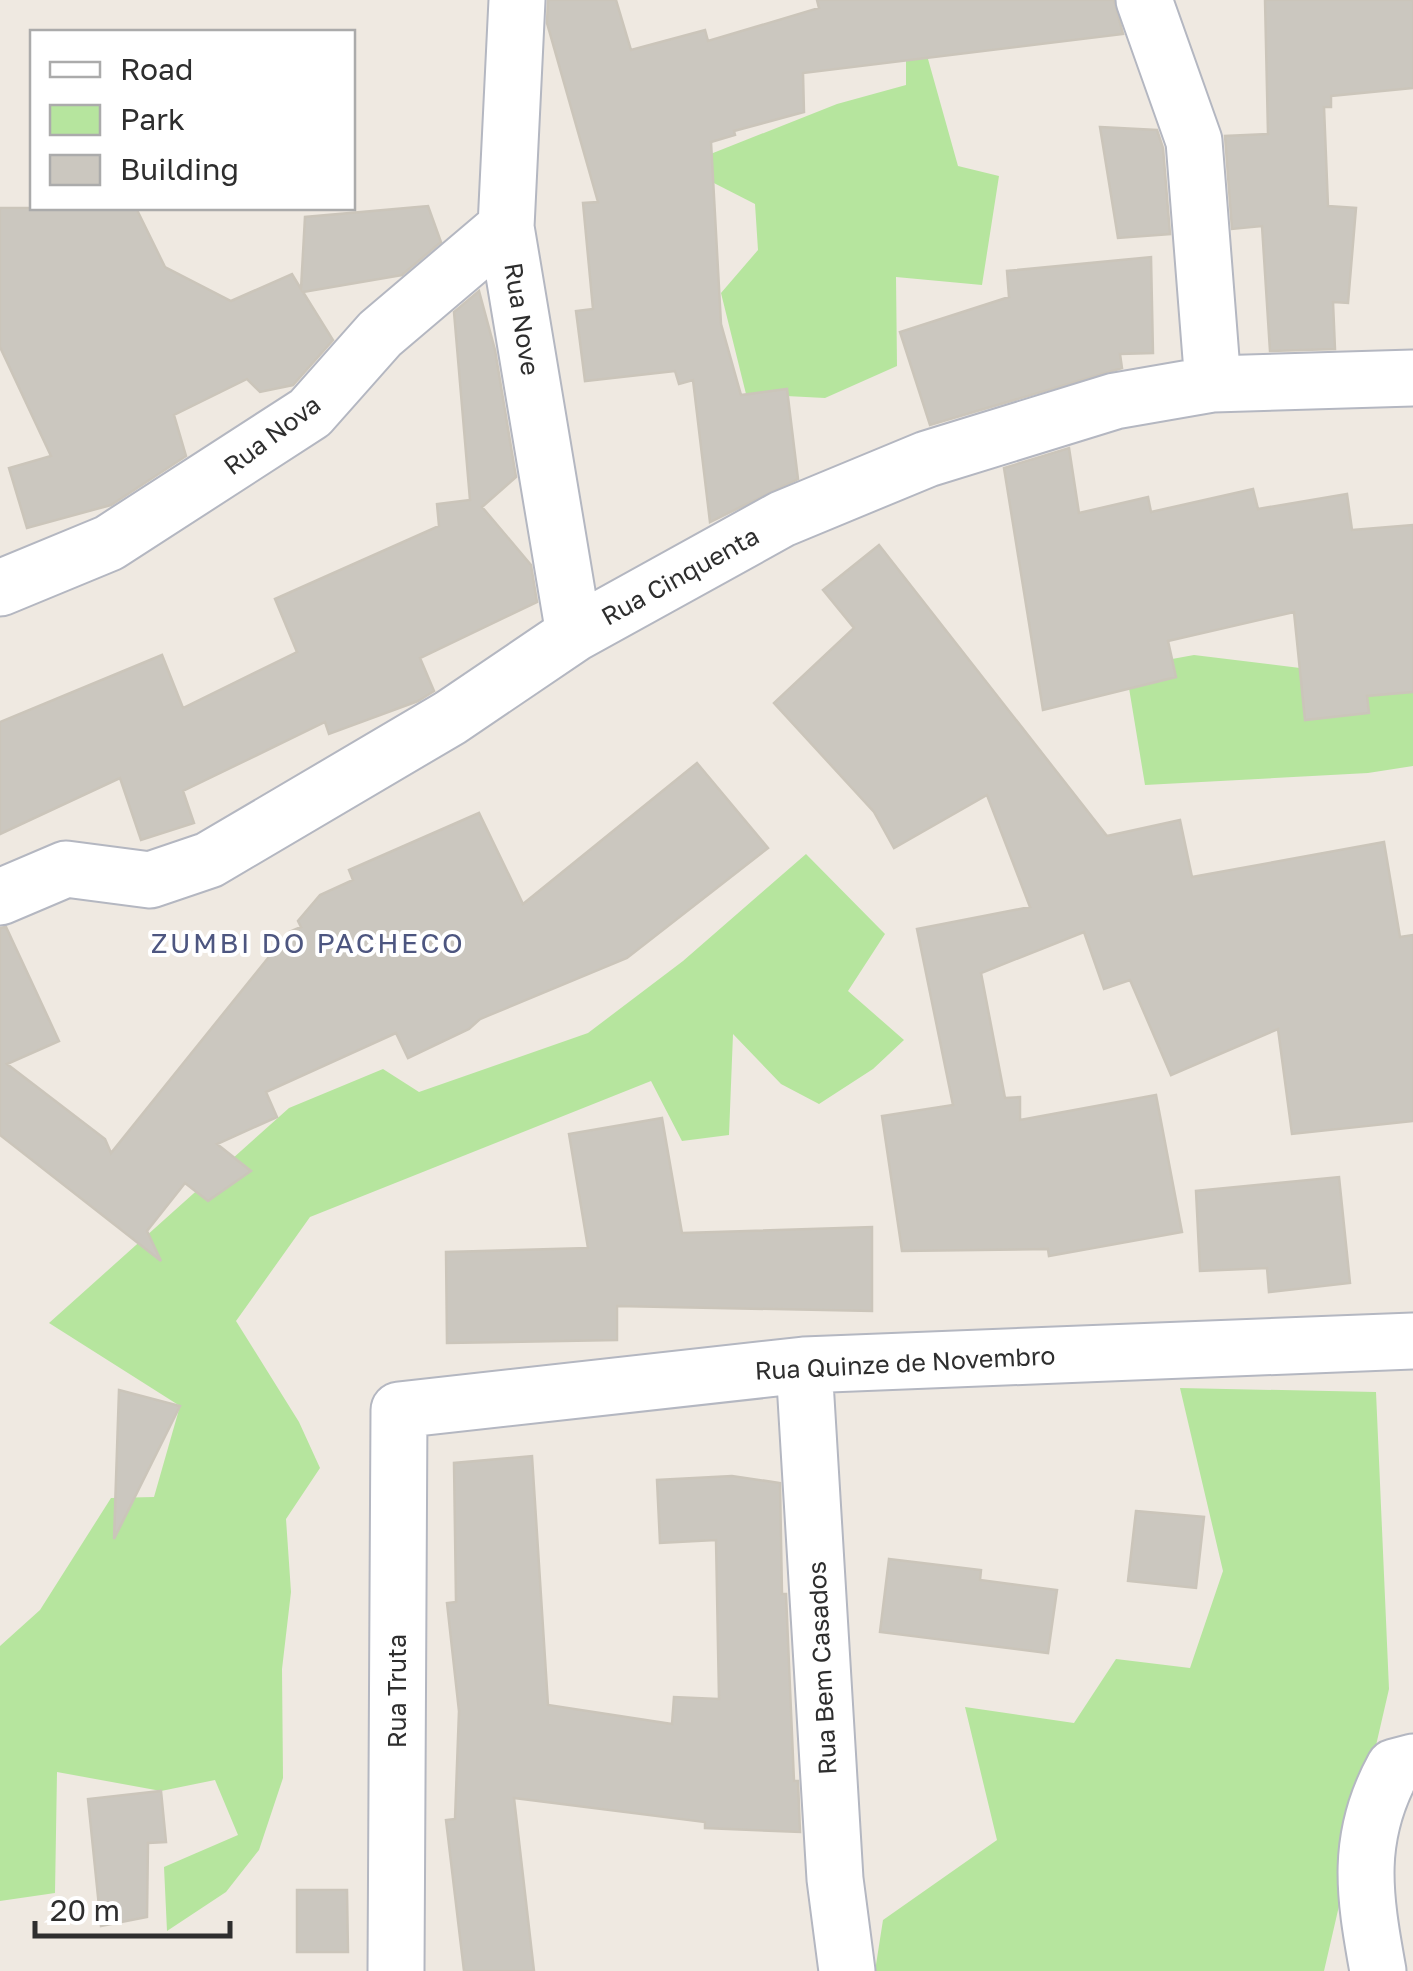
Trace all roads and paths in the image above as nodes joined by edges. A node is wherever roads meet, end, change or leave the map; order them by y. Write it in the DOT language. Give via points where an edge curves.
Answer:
graph roads {
  1 [pos="517,0"];
  2 [pos="1144,0"];
  3 [pos="506,227"];
  4 [pos="1413,378"];
  5 [pos="1213,384"];
  6 [pos="0,588"];
  7 [pos="574,634"];
  8 [pos="0,897"];
  9 [pos="1413,1341"];
  10 [pos="804,1365"];
  11 [pos="398,1410"];
  12 [pos="1413,1762"];
  13 [pos="396,1971"];
  14 [pos="847,1971"];
  15 [pos="1378,1971"];
  1 -- 3 [label="street, Rua Nove"];
  2 -- 5 [label="street" via="1194,140"];
  3 -- 6 [label="street, Rua Nova" via="380,334 310,413 109,543"];
  3 -- 7 [label="street, Rua Nove"];
  4 -- 5 [label="street, Rua Cinquenta"];
  5 -- 7 [label="street, Rua Cinquenta" via="1062,416 927,459 782,520"];
  7 -- 8 [label="street, Rua Cinquenta" via="450,718 209,860 150,880 66,869"];
  9 -- 10 [label="street, Rua Quinze de Novembro"];
  10 -- 11 [label="street, Rua Quinze de Novembro"];
  10 -- 14 [label="street, Rua Bem Casados" via="834,1879"];
  11 -- 13 [label="street, Rua Truta"];
  12 -- 15 [label="street" via="1394,1767 1376,1801 1364,1854"];
}
